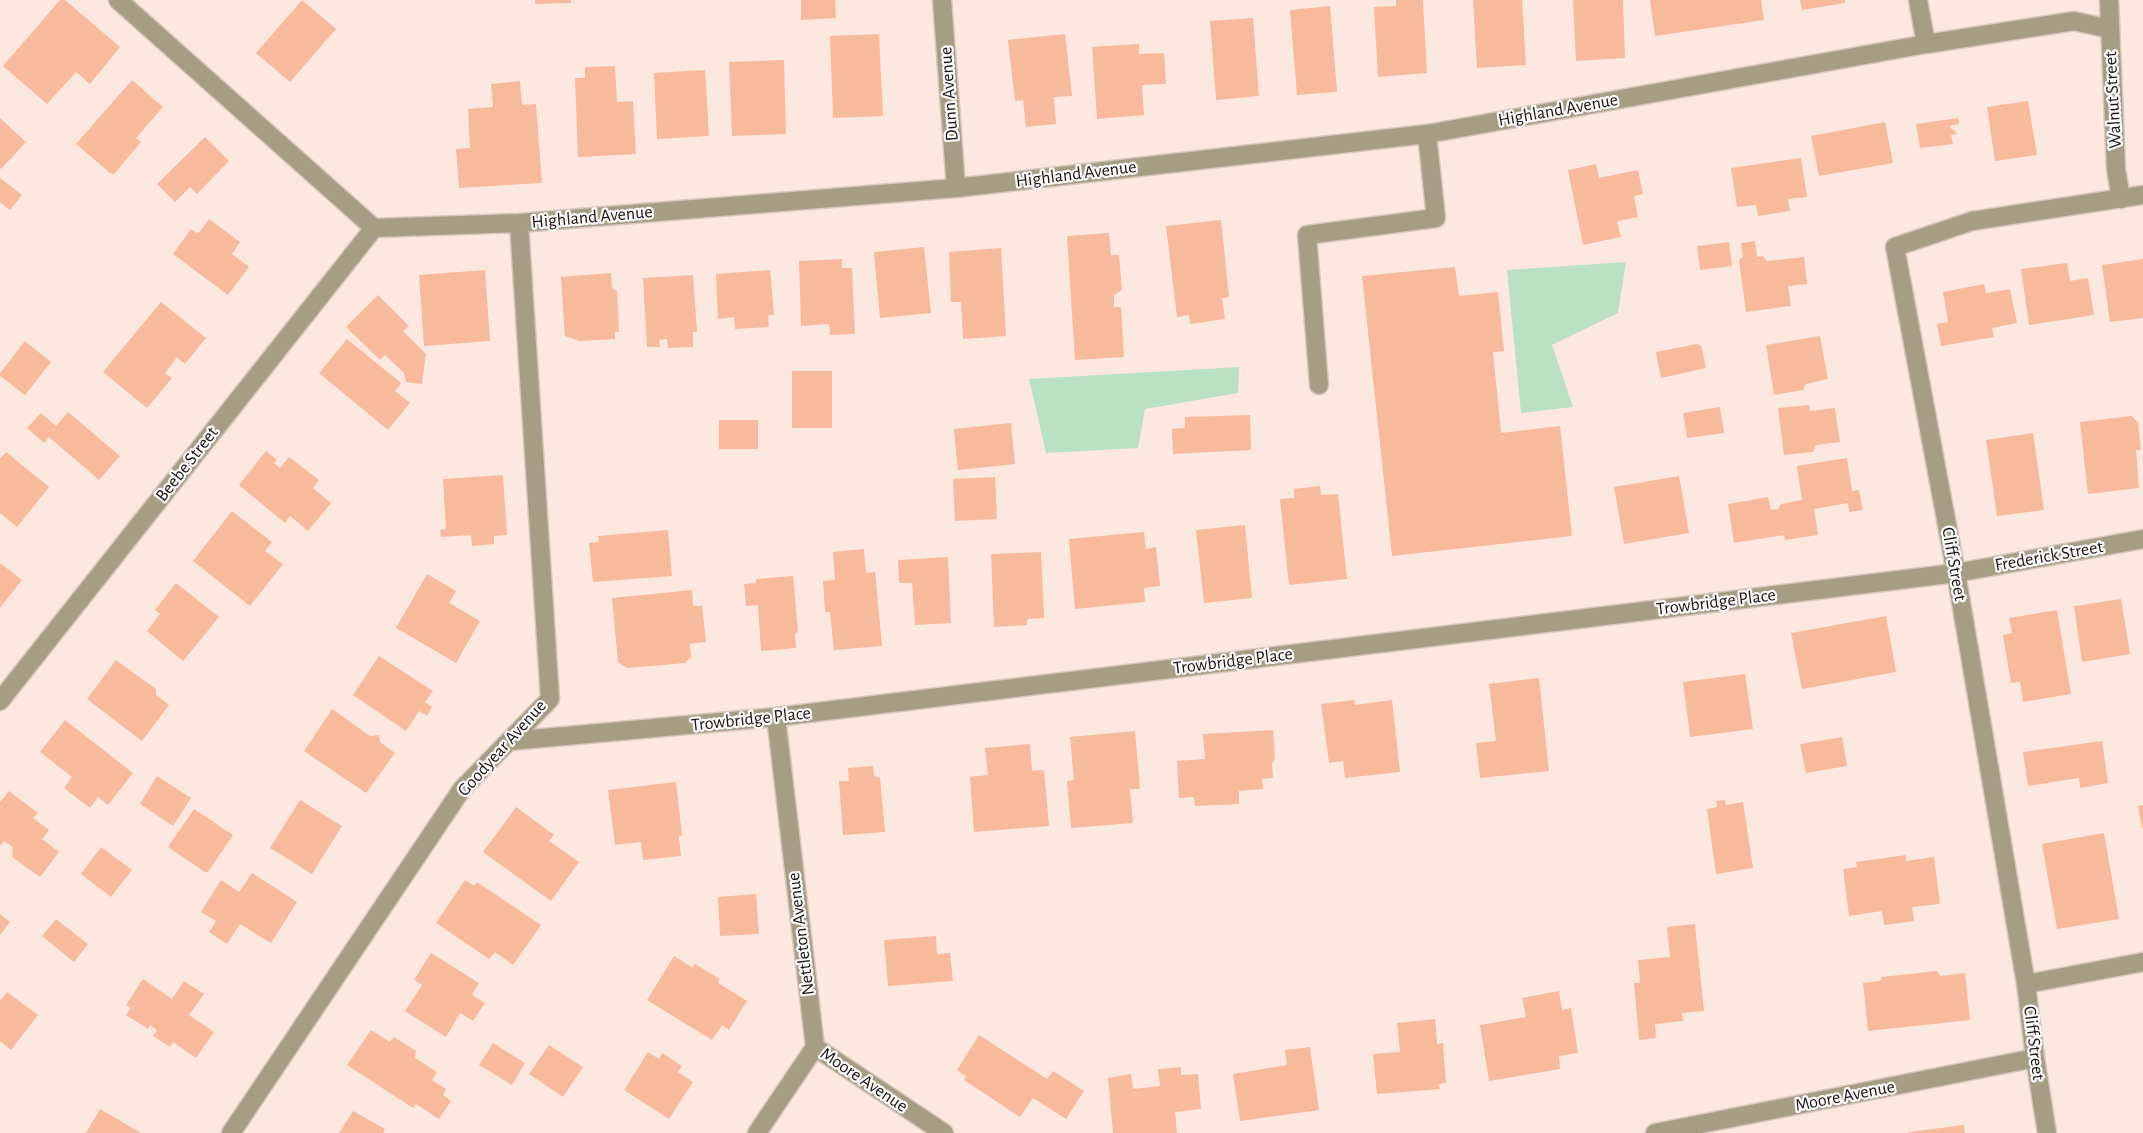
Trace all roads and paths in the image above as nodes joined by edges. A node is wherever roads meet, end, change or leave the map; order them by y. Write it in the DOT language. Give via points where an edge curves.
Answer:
graph roads {
  1 [pos="118,0"];
  2 [pos="942,0"];
  3 [pos="1918,0"];
  4 [pos="2109,0"];
  5 [pos="2110,29"];
  6 [pos="1926,44"];
  7 [pos="1426,134"];
  8 [pos="956,188"];
  9 [pos="2143,195"];
  10 [pos="2121,199"];
  11 [pos="519,223"];
  12 [pos="374,228"];
  13 [pos="1319,385"];
  14 [pos="2143,539"];
  15 [pos="1956,573"];
  16 [pos="0,701"];
  17 [pos="776,717"];
  18 [pos="510,741"];
  19 [pos="2143,962"];
  20 [pos="2026,984"];
  21 [pos="815,1047"];
  22 [pos="2035,1059"];
  23 [pos="231,1133"];
  24 [pos="756,1133"];
  25 [pos="944,1133"];
  26 [pos="1655,1133"];
  27 [pos="2047,1133"];
  1 -- 12 [label="street"];
  2 -- 8 [label="street, Dunn Avenue"];
  3 -- 6 [label="street"];
  4 -- 5 [label="street, Walnut Street"];
  5 -- 6 [label="street, Highland Avenue" via="2074,21"];
  5 -- 10 [label="street, Walnut Street" via="2116,169"];
  6 -- 7 [label="street, Highland Avenue"];
  7 -- 8 [label="street, Highland Avenue"];
  7 -- 13 [label="street" via="1436,218 1307,235"];
  8 -- 11 [label="street, Highland Avenue"];
  9 -- 10 [label="street, Cliff Street"];
  10 -- 15 [label="street, Cliff Street" via="1972,221 1895,246"];
  11 -- 12 [label="street, Highland Avenue"];
  11 -- 18 [label="street, Goodyear Avenue" via="550,699"];
  12 -- 16 [label="street, Beebe Street"];
  14 -- 15 [label="street, Frederick Street"];
  15 -- 17 [label="street, Trowbridge Place"];
  15 -- 20 [label="street, Cliff Street"];
  17 -- 18 [label="street, Trowbridge Place"];
  17 -- 21 [label="street, Nettleton Avenue"];
  18 -- 23 [label="street, Goodyear Avenue" via="462,789"];
  19 -- 20 [label="street"];
  20 -- 22 [label="street, Cliff Street"];
  21 -- 24 [label="street"];
  21 -- 25 [label="street, Moore Avenue"];
  22 -- 26 [label="street, Moore Avenue"];
  22 -- 27 [label="street, Cliff Street"];
}
